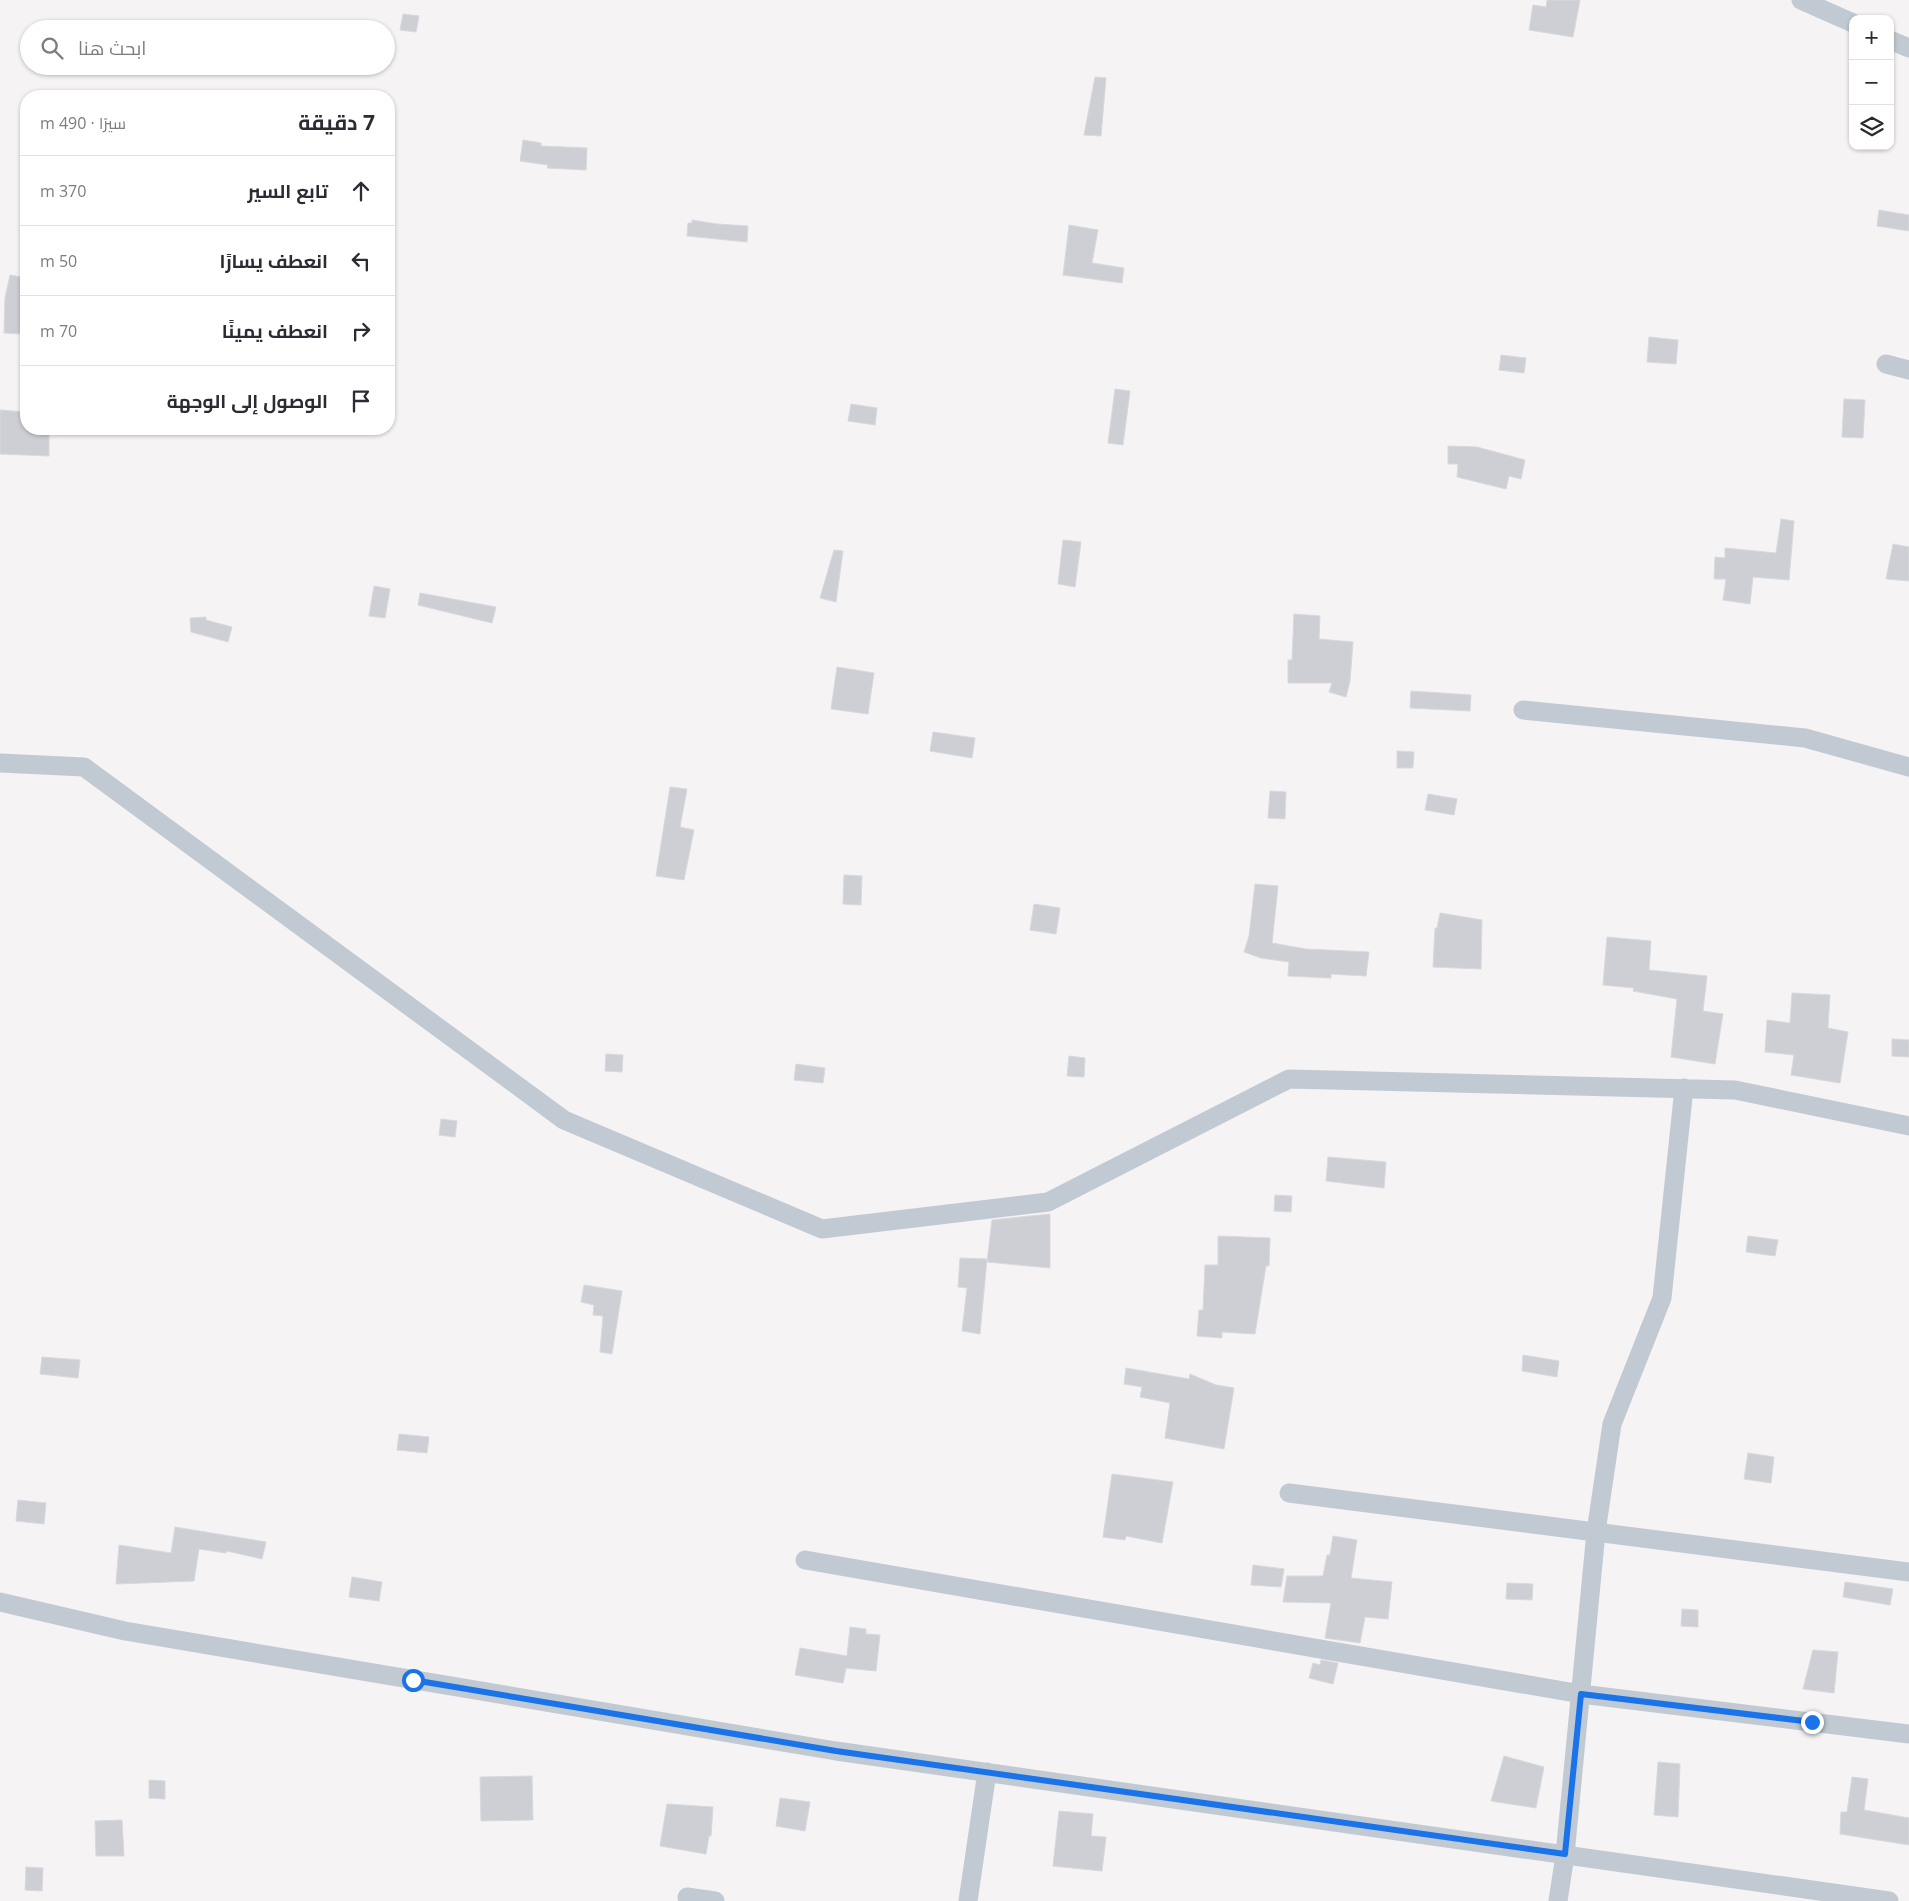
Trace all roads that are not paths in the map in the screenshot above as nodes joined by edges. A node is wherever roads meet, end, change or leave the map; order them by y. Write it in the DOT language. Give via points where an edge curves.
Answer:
graph roads {
  1 [pos="1802,0"];
  2 [pos="1849,21"];
  3 [pos="1894,42"];
  4 [pos="1909,48"];
  5 [pos="1886,364"];
  6 [pos="1909,370"];
  7 [pos="1523,710"];
  8 [pos="0,763"];
  9 [pos="1909,767"];
  10 [pos="1684,1088"];
  11 [pos="1909,1126"];
  12 [pos="1289,1493"];
  13 [pos="1596,1532"];
  14 [pos="804,1560"];
  15 [pos="1909,1572"];
  16 [pos="0,1602"];
  17 [pos="1581,1694"];
  18 [pos="1909,1734"];
  19 [pos="987,1772"];
  20 [pos="1565,1854"];
  21 [pos="687,1897"];
  22 [pos="715,1901"];
  23 [pos="968,1901"];
  24 [pos="1558,1901"];
  25 [pos="1889,1901"];
  1 -- 2 [label="street"];
  3 -- 4 [label="street"];
  5 -- 6 [label="street"];
  7 -- 9 [label="street" via="1805,738"];
  8 -- 10 [label="street" via="84,767 564,1120 822,1229 1048,1202 1289,1078"];
  10 -- 11 [label="street" via="1735,1090"];
  10 -- 13 [label="street" via="1662,1298 1612,1424"];
  12 -- 13 [label="street"];
  13 -- 15 [label="street"];
  13 -- 17 [label="street"];
  14 -- 17 [label="street"];
  16 -- 19 [label="street" via="125,1631 836,1751"];
  17 -- 18 [label="street"];
  17 -- 20 [label="street"];
  19 -- 20 [label="street"];
  19 -- 23 [label="street"];
  20 -- 24 [label="street"];
  20 -- 25 [label="street"];
  21 -- 22 [label="street"];
}
